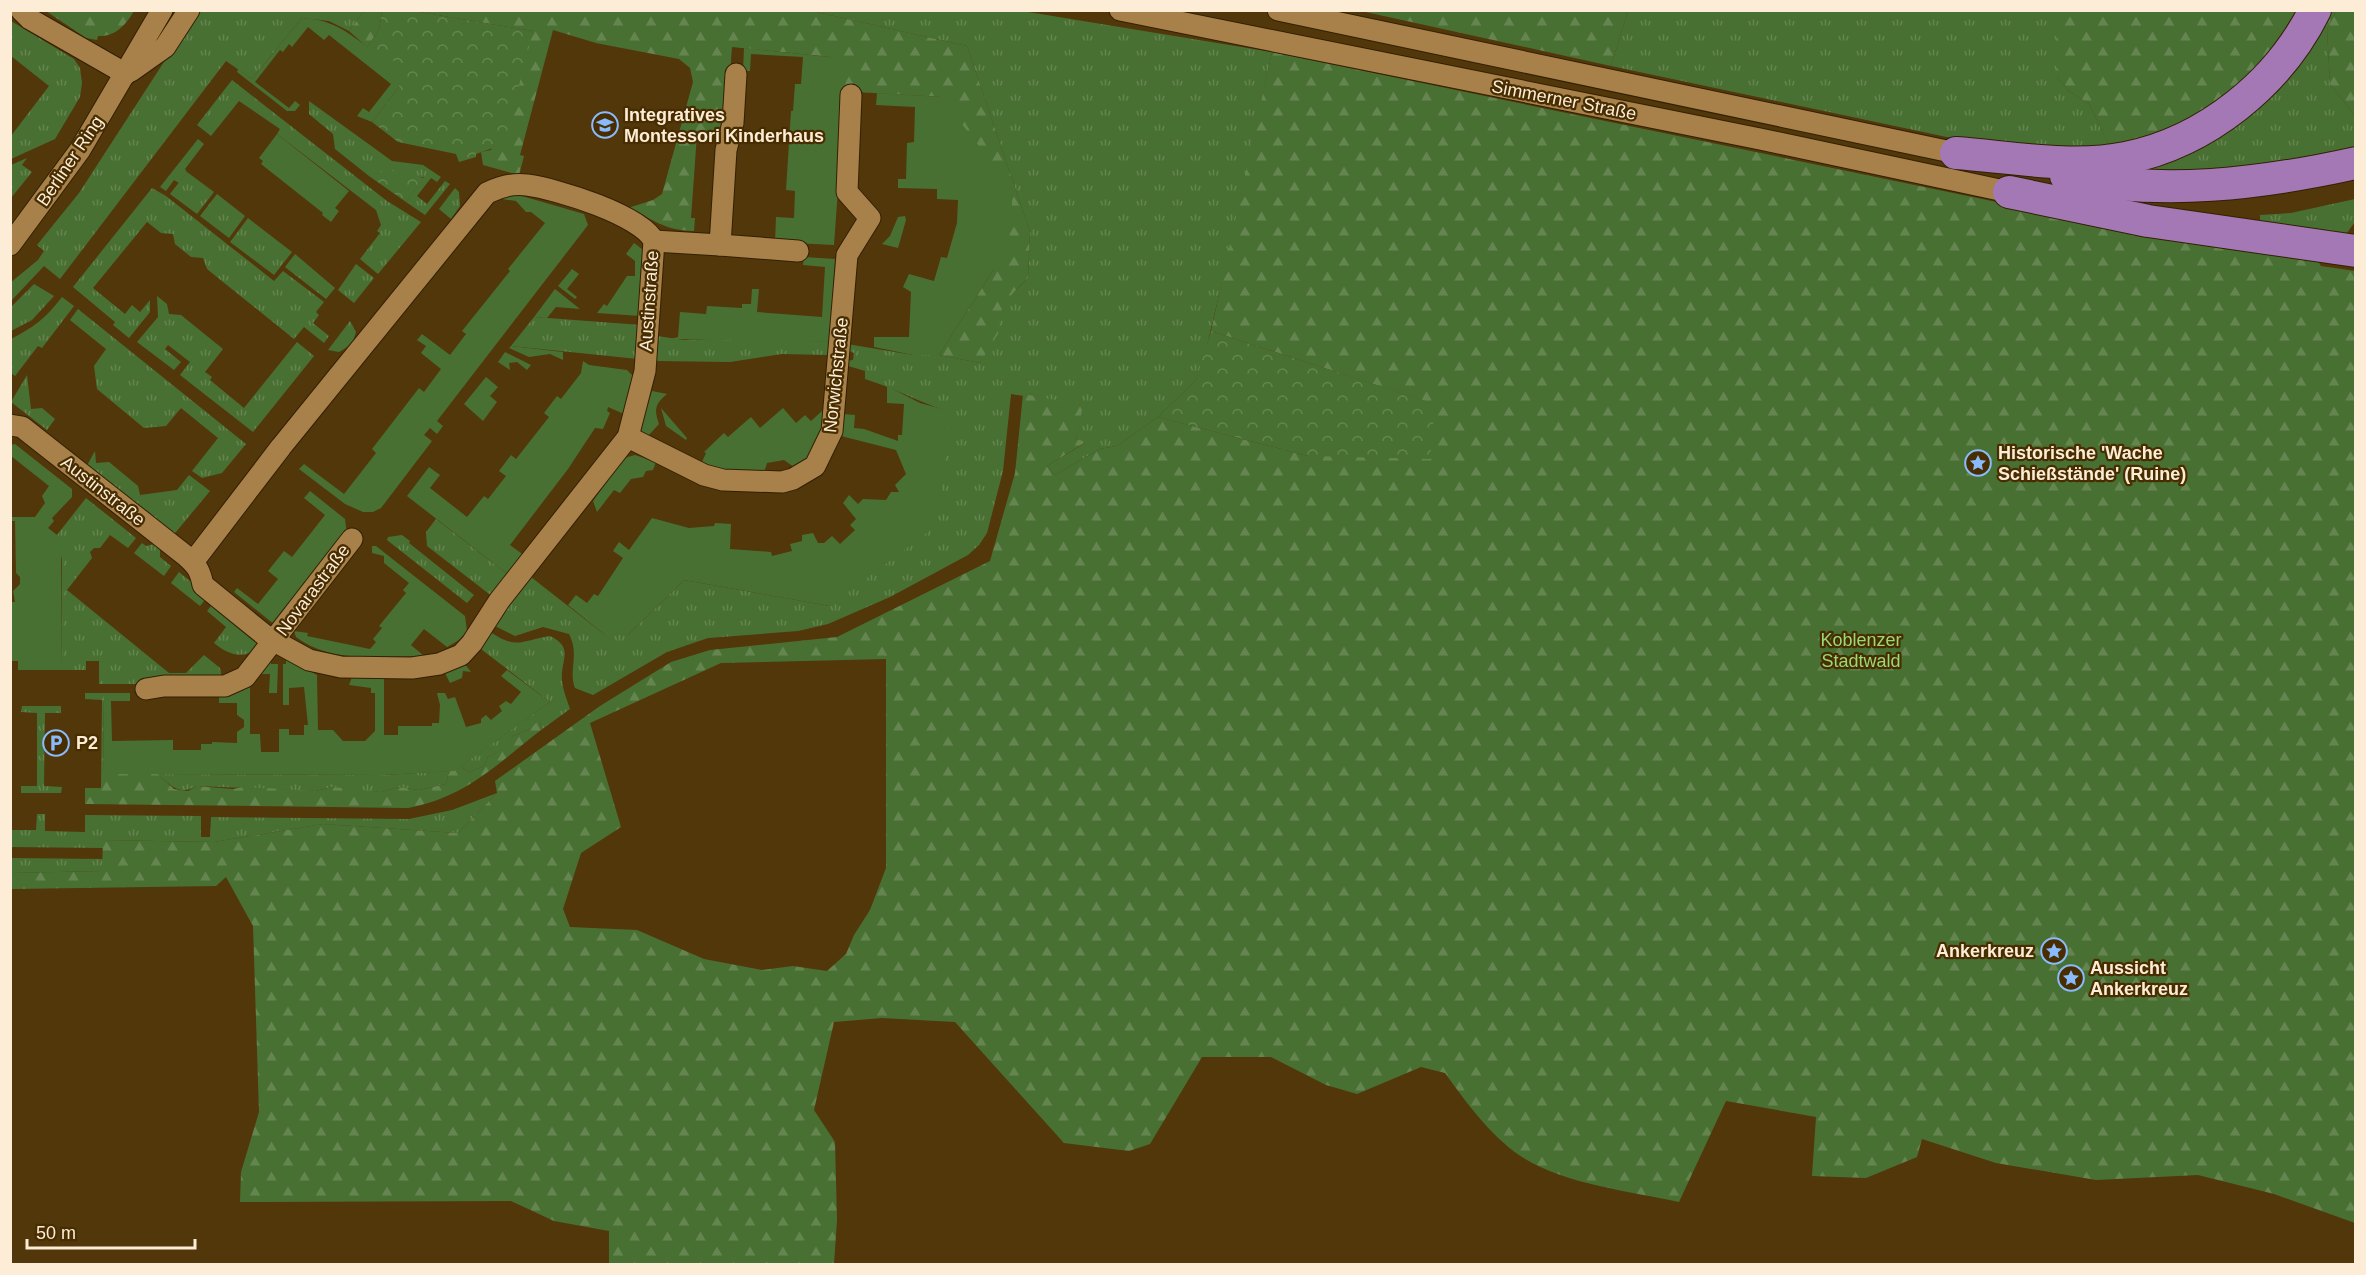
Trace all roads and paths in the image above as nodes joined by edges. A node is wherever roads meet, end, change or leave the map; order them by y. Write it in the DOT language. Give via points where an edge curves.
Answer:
graph roads {
  1 [pos="21,10"];
  2 [pos="162,10"];
  3 [pos="171,10"];
  4 [pos="189,10"];
  5 [pos="1120,10"];
  6 [pos="1278,10"];
  7 [pos="2315,10"];
  8 [pos="148,37"];
  9 [pos="126,74"];
  10 [pos="736,74"];
  11 [pos="850,95"];
  12 [pos="1956,153"];
  13 [pos="2355,163"];
  14 [pos="2355,185"];
  15 [pos="2008,192"];
  16 [pos="654,241"];
  17 [pos="10,245"];
  18 [pos="720,245"];
  19 [pos="798,251"];
  20 [pos="2355,252"];
  21 [pos="10,425"];
  22 [pos="628,437"];
  23 [pos="352,539"];
  24 [pos="193,562"];
  25 [pos="274,641"];
  26 [pos="146,689"];
  1 -- 9 [label="street" via="30,19"];
  2 -- 8 [label="street, Berliner Ring"];
  3 -- 8 [label="street, Berliner Ring"];
  4 -- 9 [label="street, Berliner Ring" via="165,47"];
  5 -- 15 [label="street, Simmerner Straße"];
  6 -- 12 [label="street, Simmerner Straße"];
  7 -- 12 [label="highway" via="2269,77 2230,111 2183,139 2126,158 2078,162"];
  8 -- 9 [label="street, Berliner Ring"];
  9 -- 17 [label="street, Berliner Ring" via="80,150"];
  10 -- 18 [label="street"];
  11 -- 22 [label="street, Norwichstraße" via="847,192 870,218 847,255 832,431 820,462 793,480 730,482 704,475"];
  12 -- 13 [label="highway" via="2075,178 2144,186 2210,186 2289,178"];
  14 -- 15 [label="highway" via="2291,198 2211,205 2145,204"];
  15 -- 20 [label="highway" via="2148,220"];
  16 -- 18 [label="street"];
  16 -- 22 [label="street, Austinstraße" via="645,371"];
  16 -- 24 [label="street, Austinstraße" via="649,231 606,208 527,184 501,186 487,194 281,447"];
  18 -- 19 [label="street"];
  21 -- 24 [label="street, Austinstraße" via="22,427"];
  22 -- 25 [label="street, Austinstraße" via="460,655 432,666 341,667 309,660"];
  23 -- 25 [label="street, Novarastraße"];
  24 -- 25 [label="street, Austinstraße" via="199,567 203,585"];
  25 -- 26 [label="street" via="245,677 235,683"];
}
